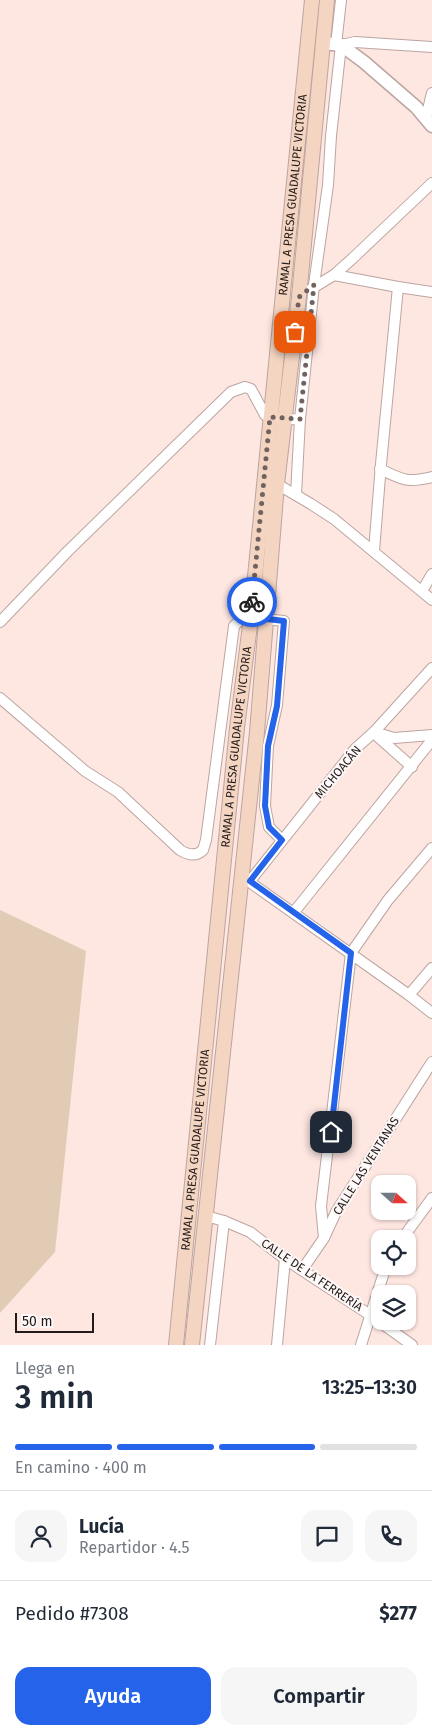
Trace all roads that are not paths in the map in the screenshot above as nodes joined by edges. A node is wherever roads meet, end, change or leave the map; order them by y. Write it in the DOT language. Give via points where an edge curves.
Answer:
graph roads {
  1 [pos="312,0"];
  2 [pos="327,0"];
  3 [pos="341,0"];
  4 [pos="333,44"];
  5 [pos="427,47"];
  6 [pos="432,93"];
  7 [pos="429,122"];
  8 [pos="432,183"];
  9 [pos="334,274"];
  10 [pos="314,285"];
  11 [pos="398,287"];
  12 [pos="432,292"];
  13 [pos="299,297"];
  14 [pos="270,417"];
  15 [pos="300,419"];
  16 [pos="285,420"];
  17 [pos="380,469"];
  18 [pos="432,478"];
  19 [pos="277,484"];
  20 [pos="296,495"];
  21 [pos="374,551"];
  22 [pos="432,574"];
  23 [pos="422,592"];
  24 [pos="432,600"];
  25 [pos="251,617"];
  26 [pos="267,618"];
  27 [pos="0,622"];
  28 [pos="432,668"];
  29 [pos="0,698"];
  30 [pos="374,732"];
  31 [pos="432,735"];
  32 [pos="432,740"];
  33 [pos="412,767"];
  34 [pos="282,840"];
  35 [pos="432,848"];
  36 [pos="245,879"];
  37 [pos="294,912"];
  38 [pos="351,953"];
  39 [pos="432,968"];
  40 [pos="409,994"];
  41 [pos="432,1013"];
  42 [pos="432,1062"];
  43 [pos="432,1198"];
  44 [pos="206,1216"];
  45 [pos="224,1220"];
  46 [pos="409,1230"];
  47 [pos="324,1238"];
  48 [pos="285,1259"];
  49 [pos="302,1270"];
  50 [pos="383,1275"];
  51 [pos="370,1315"];
  52 [pos="176,1345"];
  53 [pos="192,1345"];
  54 [pos="210,1345"];
  55 [pos="277,1345"];
  56 [pos="361,1345"];
  57 [pos="412,1345"];
  1 -- 14 [label="main road, RAMAL A PRESA GUADALUPE VICTORIA"];
  2 -- 4 [label="main road, RAMAL A PRESA GUADALUPE VICTORIA"];
  3 -- 4 [label="street"];
  4 -- 5 [label="street" via="355,42"];
  4 -- 7 [label="street" via="391,84"];
  4 -- 10 [label="street" via="326,200"];
  4 -- 13 [label="main road, RAMAL A PRESA GUADALUPE VICTORIA"];
  6 -- 7 [label="street"];
  8 -- 9 [label="street"];
  9 -- 10 [label="street"];
  9 -- 11 [label="street"];
  10 -- 13 [label="street"];
  10 -- 15 [label="street"];
  11 -- 12 [label="street"];
  11 -- 17 [label="street"];
  13 -- 16 [label="main road, RAMAL A PRESA GUADALUPE VICTORIA"];
  14 -- 16 [label="street"];
  14 -- 25 [label="main road, RAMAL A PRESA GUADALUPE VICTORIA"];
  14 -- 27 [label="street" via="265,415 251,389 245,387 231,392"];
  15 -- 16 [label="street"];
  15 -- 20 [label="street"];
  16 -- 19 [label="main road, RAMAL A PRESA GUADALUPE VICTORIA"];
  17 -- 18 [label="street" via="410,481"];
  17 -- 21 [label="street"];
  19 -- 20 [label="street"];
  19 -- 26 [label="main road, RAMAL A PRESA GUADALUPE VICTORIA"];
  20 -- 21 [label="street" via="334,519"];
  21 -- 23 [label="street"];
  22 -- 23 [label="street"];
  23 -- 24 [label="street"];
  25 -- 26 [label="street"];
  25 -- 29 [label="street" via="243,617 234,626 206,840 199,854 186,854 180,850 118,792 85,771"];
  25 -- 52 [label="main road, RAMAL A PRESA GUADALUPE VICTORIA"];
  26 -- 34 [label="street" via="284,621 277,706 268,746 265,806 269,827"];
  26 -- 36 [label="main road, RAMAL A PRESA GUADALUPE VICTORIA"];
  28 -- 30 [label="street, MICHOACÁN"];
  30 -- 31 [label="street" via="394,738"];
  30 -- 33 [label="street"];
  30 -- 34 [label="street, MICHOACÁN" via="355,749"];
  32 -- 33 [label="street"];
  33 -- 37 [label="street"];
  34 -- 36 [label="street, MICHOACÁN"];
  35 -- 38 [label="street" via="388,900"];
  36 -- 37 [label="street"];
  36 -- 44 [label="main road, RAMAL A PRESA GUADALUPE VICTORIA"];
  37 -- 38 [label="street"];
  38 -- 40 [label="street"];
  38 -- 47 [label="street" via="322,1206"];
  39 -- 40 [label="street"];
  40 -- 41 [label="street"];
  42 -- 47 [label="street, CALLE LAS VENTANAS" via="336,1212"];
  43 -- 46 [label="street"];
  44 -- 45 [label="street, CALLE DE LA FERRERÍA"];
  44 -- 53 [label="main road, RAMAL A PRESA GUADALUPE VICTORIA"];
  45 -- 48 [label="street, CALLE DE LA FERRERÍA" via="250,1232"];
  45 -- 54 [label="street"];
  47 -- 49 [label="street, CALLE LAS VENTANAS"];
  48 -- 49 [label="street, CALLE DE LA FERRERÍA"];
  48 -- 55 [label="street"];
  49 -- 51 [label="street, CALLE DE LA FERRERÍA"];
  50 -- 51 [label="street"];
  51 -- 56 [label="street"];
  51 -- 57 [label="street, CALLE DE LA FERRERÍA"];
}
